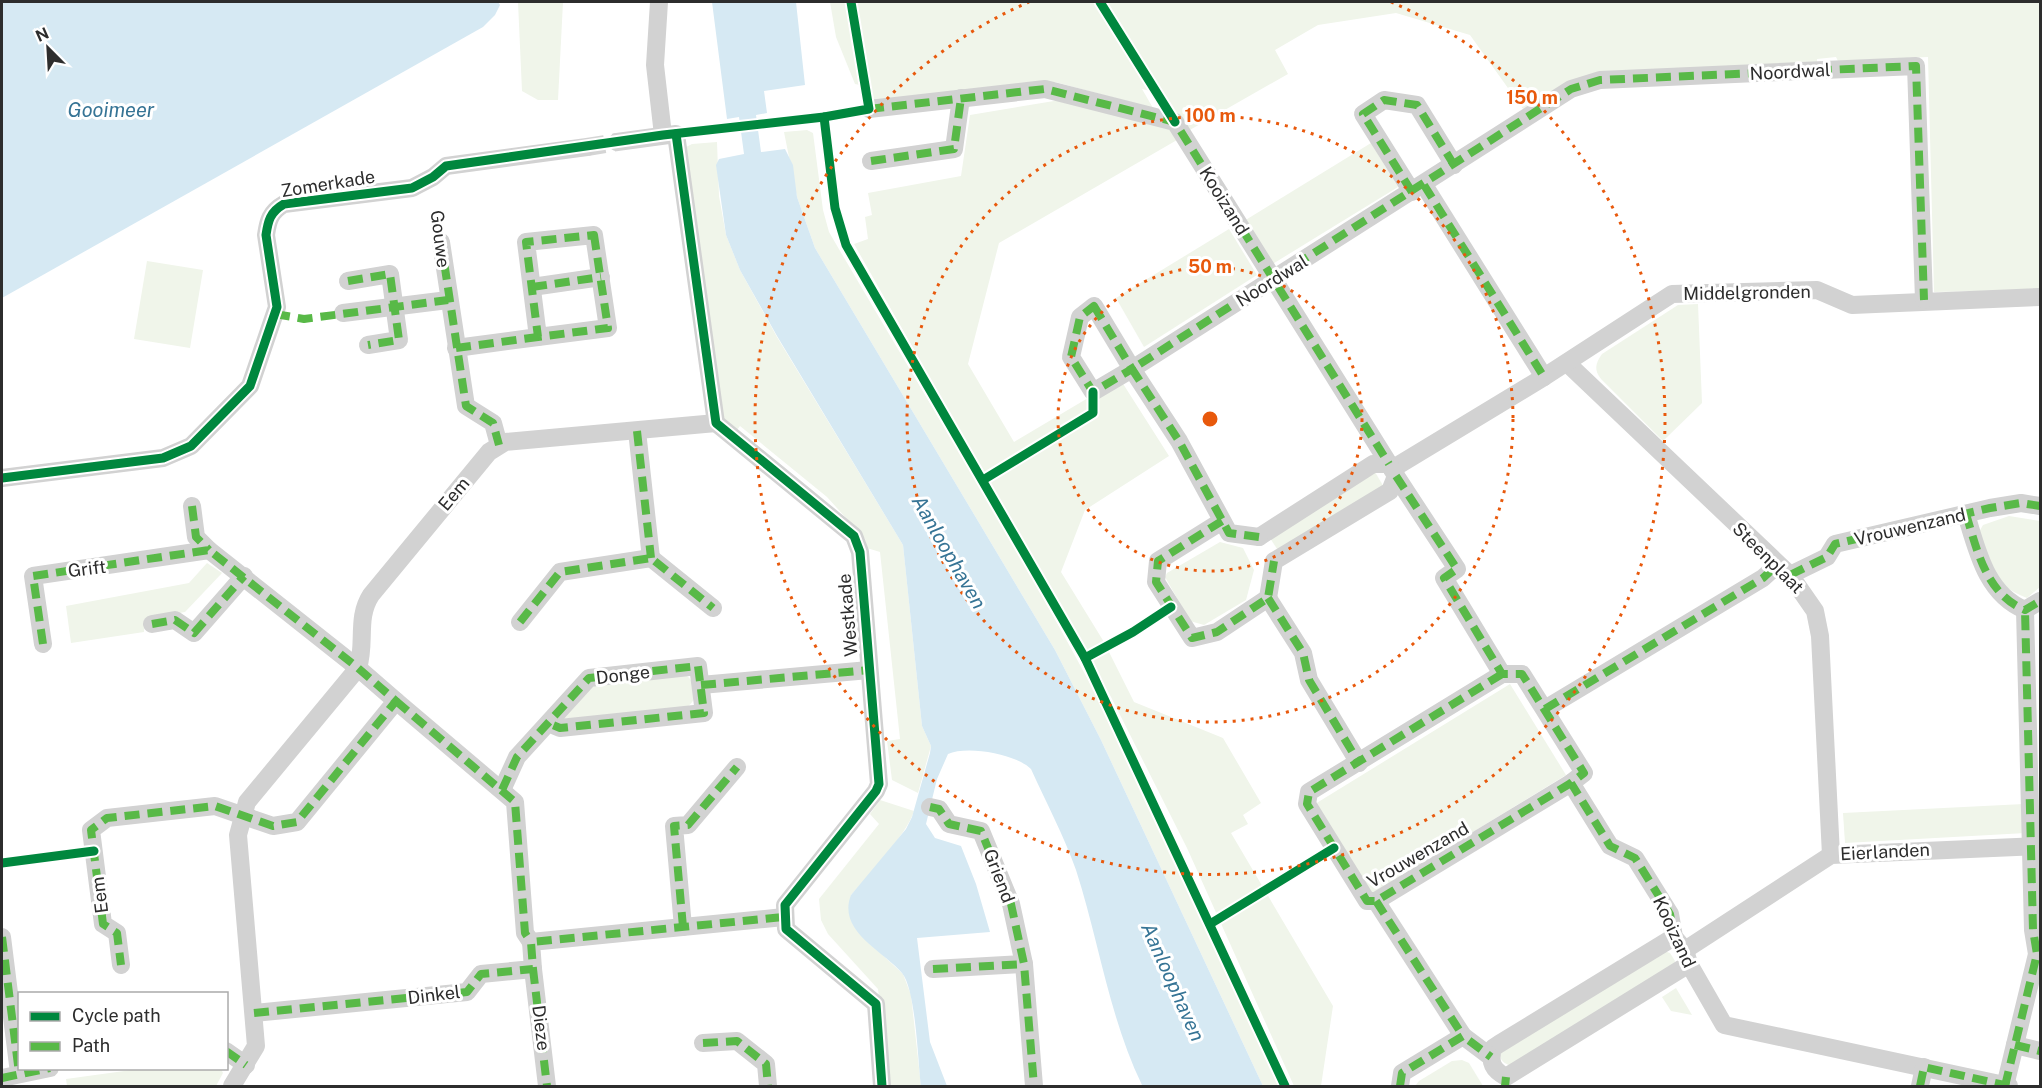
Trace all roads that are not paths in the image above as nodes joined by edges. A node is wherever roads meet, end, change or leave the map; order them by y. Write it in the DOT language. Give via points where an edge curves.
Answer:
graph roads {
  1 [pos="659,2"];
  2 [pos="962,98"];
  3 [pos="869,109"];
  4 [pos="670,135"];
  5 [pos="617,142"];
  6 [pos="587,147"];
  7 [pos="871,161"];
  8 [pos="1454,165"];
  9 [pos="1418,188"];
  10 [pos="441,242"];
  11 [pos="601,277"];
  12 [pos="1274,280"];
  13 [pos="348,281"];
  14 [pos="532,287"];
  15 [pos="2040,297"];
  16 [pos="448,300"];
  17 [pos="1924,300"];
  18 [pos="394,308"];
  19 [pos="343,313"];
  20 [pos="538,337"];
  21 [pos="368,345"];
  22 [pos="456,348"];
  23 [pos="1567,363"];
  24 [pos="1544,377"];
  25 [pos="716,423"];
  26 [pos="637,431"];
  27 [pos="499,445"];
  28 [pos="1392,470"];
  29 [pos="2,478"];
  30 [pos="192,506"];
  31 [pos="2040,507"];
  32 [pos="1966,514"];
  33 [pos="1222,521"];
  34 [pos="1259,537"];
  35 [pos="209,550"];
  36 [pos="651,558"];
  37 [pos="1274,561"];
  38 [pos="1784,570"];
  39 [pos="244,576"];
  40 [pos="1268,598"];
  41 [pos="2033,605"];
  42 [pos="713,608"];
  43 [pos="520,622"];
  44 [pos="152,624"];
  45 [pos="43,644"];
  46 [pos="358,668"];
  47 [pos="869,670"];
  48 [pos="1503,674"];
  49 [pos="701,685"];
  50 [pos="396,701"];
  51 [pos="1545,708"];
  52 [pos="548,723"];
  53 [pos="1359,763"];
  54 [pos="737,766"];
  55 [pos="1571,783"];
  56 [pos="502,790"];
  57 [pos="930,807"];
  58 [pos="241,816"];
  59 [pos="2036,846"];
  60 [pos="1831,855"];
  61 [pos="1376,901"];
  62 [pos="784,917"];
  63 [pos="684,927"];
  64 [pos="2,937"];
  65 [pos="531,942"];
  66 [pos="1683,951"];
  67 [pos="1024,964"];
  68 [pos="121,965"];
  69 [pos="533,969"];
  70 [pos="933,969"];
  71 [pos="254,1013"];
  72 [pos="1463,1036"];
  73 [pos="703,1043"];
  74 [pos="2015,1044"];
  75 [pos="2040,1050"];
  76 [pos="228,1052"];
  77 [pos="1491,1057"];
  78 [pos="18,1065"];
  79 [pos="246,1065"];
  80 [pos="1924,1067"];
  81 [pos="19,1070"];
  82 [pos="38,1070"];
  83 [pos="19,1073"];
  84 [pos="2,1078"];
  85 [pos="1505,1082"];
  86 [pos="232,1086"];
  87 [pos="547,1086"];
  88 [pos="768,1086"];
  89 [pos="882,1086"];
  90 [pos="1034,1086"];
  91 [pos="1400,1086"];
  92 [pos="1920,1086"];
  93 [pos="2007,1086"];
  1 -- 4 [label="street" via="655,65"];
  2 -- 3 [label="street, Kooizand"];
  2 -- 7 [label="street" via="954,149"];
  2 -- 12 [label="street, Kooizand" via="1045,89 1175,122"];
  4 -- 5 [label="street"];
  4 -- 25 [label="street"];
  6 -- 29 [label="street, Zomerkade" via="446,166 412,188 284,204 275,209 266,236 277,308 250,386 191,446 163,458"];
  8 -- 9 [label="street, Noordwal"];
  8 -- 9 [label="street" via="1417,105 1384,100 1363,114"];
  8 -- 17 [label="street, Noordwal" via="1571,89 1600,80 1916,66"];
  9 -- 12 [label="street, Noordwal"];
  9 -- 24 [label="street"];
  10 -- 16 [label="street, Gouwe"];
  11 -- 14 [label="street"];
  11 -- 14 [label="street" via="594,235 526,242"];
  11 -- 20 [label="street" via="608,328"];
  12 -- 28 [label="street, Kooizand"];
  12 -- 33 [label="street, Noordwal" via="1132,369 1179,441"];
  13 -- 18 [label="street" via="390,274"];
  14 -- 20 [label="street"];
  15 -- 17 [label="street, Middelgronden"];
  16 -- 18 [label="street"];
  16 -- 22 [label="street, Gouwe"];
  17 -- 23 [label="street, Middelgronden" via="1852,305 1817,290 1672,294"];
  18 -- 19 [label="street"];
  18 -- 21 [label="street" via="399,340"];
  20 -- 22 [label="street"];
  22 -- 27 [label="street, Gouwe" via="466,406 493,423"];
  23 -- 24 [label="street, Middelgronden"];
  23 -- 38 [label="street, Steenplaat"];
  24 -- 28 [label="street, Middelgronden"];
  25 -- 26 [label="street"];
  25 -- 47 [label="street, Westkade" via="854,536 860,552"];
  26 -- 27 [label="street"];
  26 -- 36 [label="street"];
  27 -- 46 [label="street, Eem" via="489,452 364,606"];
  28 -- 34 [label="street, Middelgronden" via="1373,464"];
  28 -- 37 [label="street, Middelgronden" via="1390,491"];
  28 -- 48 [label="street, Kooizand" via="1457,569 1444,578"];
  30 -- 35 [label="street" via="196,537"];
  31 -- 32 [label="street, Vrouwenzand" via="2021,503"];
  32 -- 38 [label="street, Vrouwenzand" via="1835,544 1827,557"];
  32 -- 41 [label="street" via="1982,566 1995,586 2013,605"];
  33 -- 34 [label="street" via="1229,533"];
  33 -- 40 [label="street" via="1158,561 1156,582 1192,638 1216,632"];
  34 -- 37 [label="street"];
  35 -- 39 [label="street"];
  35 -- 45 [label="street, Grift" via="33,576"];
  36 -- 42 [label="street"];
  36 -- 43 [label="street" via="560,572"];
  37 -- 40 [label="street"];
  38 -- 51 [label="street, Vrouwenzand" via="1762,578"];
  38 -- 60 [label="street, Steenplaat" via="1815,611 1820,636"];
  39 -- 44 [label="street" via="194,633 176,621"];
  39 -- 46 [label="street"];
  40 -- 53 [label="street" via="1303,653 1309,680"];
  41 -- 59 [label="street"];
  46 -- 50 [label="street"];
  46 -- 58 [label="street" via="247,801"];
  47 -- 49 [label="street"];
  47 -- 62 [label="street, Westkade" via="879,784 785,905"];
  48 -- 51 [label="street" via="1522,674"];
  48 -- 53 [label="street, Vrouwenzand"];
  49 -- 52 [label="street" via="704,713 560,728"];
  49 -- 52 [label="street, Donge" via="699,666 589,678"];
  50 -- 56 [label="street"];
  50 -- 58 [label="street, Eem" via="297,822 273,826"];
  51 -- 55 [label="street" via="1584,773"];
  52 -- 56 [label="street, Donge" via="517,758"];
  53 -- 61 [label="street, Vrouwenzand" via="1309,792 1306,804 1367,901"];
  54 -- 63 [label="street" via="688,825 674,826"];
  55 -- 61 [label="street, Vrouwenzand"];
  55 -- 66 [label="street, Kooizand" via="1611,846 1635,858 1670,914"];
  56 -- 65 [label="street" via="514,802 525,933"];
  57 -- 67 [label="street, Griend" via="939,809 949,824 981,831 1011,904"];
  58 -- 68 [label="street, Eem" via="215,806 106,818 91,830 103,924 117,933"];
  58 -- 71 [label="street" via="237,835"];
  59 -- 60 [label="street, Eierlanden"];
  59 -- 74 [label="street" via="2033,930 2037,954"];
  60 -- 66 [label="street, Eierlanden"];
  61 -- 72 [label="street, Vrouwenzand"];
  62 -- 63 [label="street"];
  62 -- 89 [label="street" via="786,929 876,1004"];
  63 -- 65 [label="street"];
  64 -- 78 [label="street"];
  65 -- 69 [label="street"];
  66 -- 77 [label="street, Eierlanden" via="1500,1044 1493,1048"];
  66 -- 80 [label="street, Kooizand" via="1724,1025"];
  66 -- 85 [label="street, Eierlanden"];
  67 -- 70 [label="street"];
  67 -- 90 [label="street, Griend"];
  69 -- 71 [label="street, Dinkel" via="481,974 468,992"];
  69 -- 87 [label="street, Dieze"];
  71 -- 79 [label="street" via="256,1046"];
  72 -- 77 [label="street, Eierlanden"];
  72 -- 91 [label="street" via="1402,1073"];
  73 -- 88 [label="street" via="737,1041 766,1064"];
  74 -- 75 [label="street"];
  74 -- 93 [label="street"];
  76 -- 79 [label="street"];
  77 -- 85 [label="street, Eierlanden"];
  79 -- 86 [label="street"];
  80 -- 92 [label="street"];
  80 -- 93 [label="street, Kooizand"];
  81 -- 83 [label="street"];
  82 -- 83 [label="street"];
  83 -- 84 [label="street"];
}
